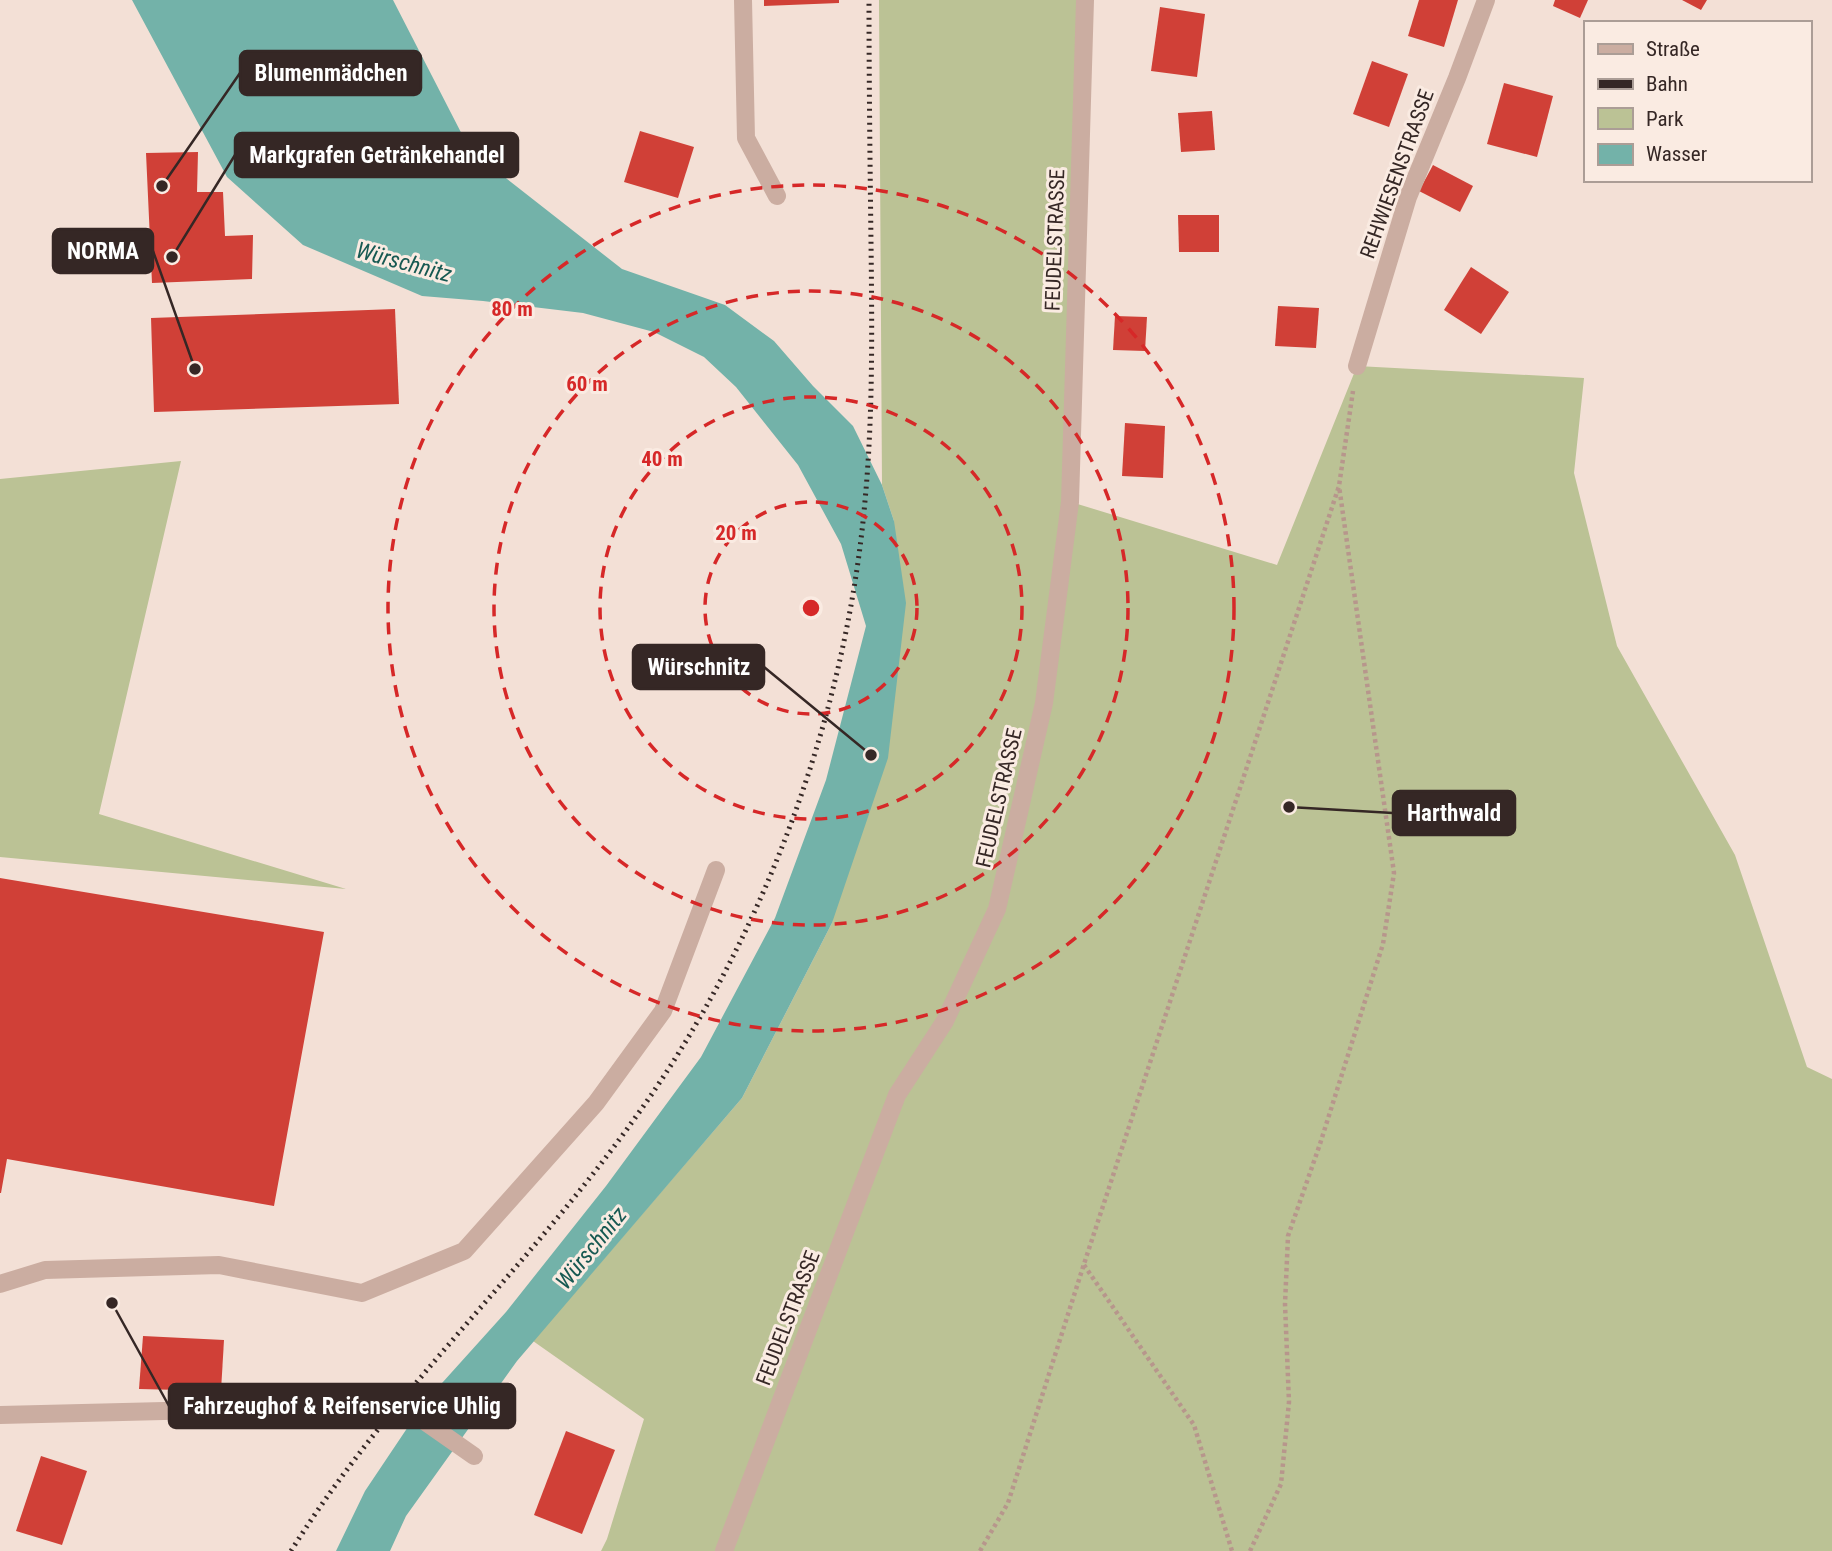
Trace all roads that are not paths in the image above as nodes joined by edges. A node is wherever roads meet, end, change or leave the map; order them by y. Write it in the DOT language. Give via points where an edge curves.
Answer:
graph roads {
  1 [pos="743,0"];
  2 [pos="1085,0"];
  3 [pos="1486,0"];
  4 [pos="777,196"];
  5 [pos="1357,366"];
  6 [pos="716,870"];
  7 [pos="0,1284"];
  8 [pos="0,1415"];
  9 [pos="474,1456"];
  10 [pos="724,1551"];
  1 -- 4 [label="street" via="746,138"];
  2 -- 10 [label="street, FEUDELSTRASSE" via="1070,502 1044,703 997,909 945,1021 897,1095"];
  3 -- 5 [label="street, REHWIESENSTRASSE" via="1408,197"];
  6 -- 7 [label="street" via="663,1011 596,1103 464,1251 362,1293 219,1265 45,1270"];
  8 -- 9 [label="street" via="374,1406 414,1414"];
}
